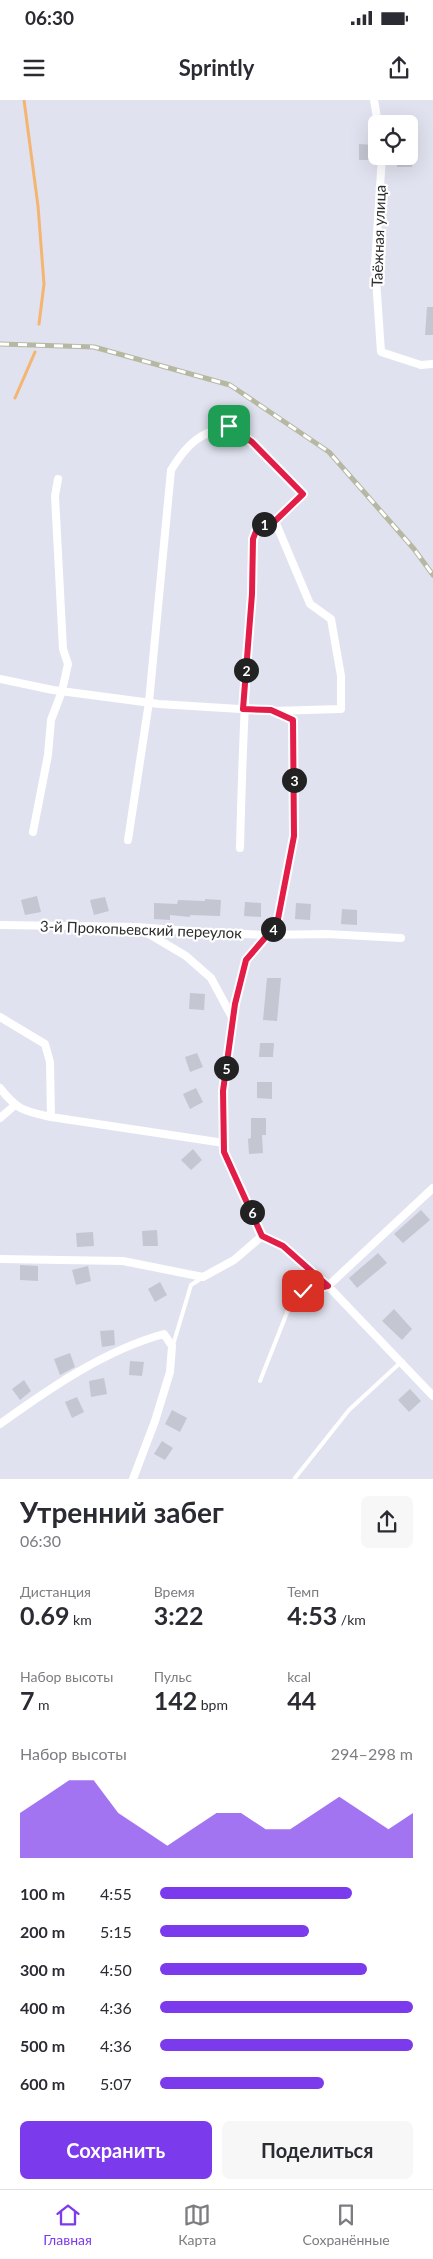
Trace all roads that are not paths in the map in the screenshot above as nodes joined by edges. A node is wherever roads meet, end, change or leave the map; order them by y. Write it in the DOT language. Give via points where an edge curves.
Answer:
graph roads {
  1 [pos="374,100"];
  2 [pos="376,115"];
  3 [pos="382,165"];
  4 [pos="433,364"];
  5 [pos="58,479"];
  6 [pos="275,521"];
  7 [pos="0,679"];
  8 [pos="62,691"];
  9 [pos="149,702"];
  10 [pos="243,709"];
  11 [pos="271,710"];
  12 [pos="33,832"];
  13 [pos="128,840"];
  14 [pos="240,848"];
  15 [pos="0,925"];
  16 [pos="137,927"];
  17 [pos="267,935"];
  18 [pos="401,938"];
  19 [pos="0,1017"];
  20 [pos="233,1019"];
  21 [pos="0,1088"];
  22 [pos="14,1106"];
  23 [pos="51,1117"];
  24 [pos="0,1118"];
  25 [pos="224,1143"];
  26 [pos="433,1188"];
  27 [pos="262,1236"];
  28 [pos="0,1260"];
  29 [pos="203,1276"];
  30 [pos="328,1286"];
  31 [pos="172,1346"];
  32 [pos="401,1362"];
  33 [pos="260,1381"];
  34 [pos="433,1396"];
  35 [pos="0,1424"];
  36 [pos="295,1478"];
  37 [pos="133,1479"];
  1 -- 2 [label="street"];
  3 -- 4 [label="street, Таёжная улица" via="376,265 381,352 421,365"];
  5 -- 8 [label="street" via="55,496 63,650 68,664"];
  6 -- 9 [label="street" via="303,494 252,442 229,426 208,431 182,451 171,470"];
  6 -- 10 [label="street" via="258,526 253,539"];
  6 -- 11 [label="street" via="310,604 332,619 341,676 341,709"];
  7 -- 8 [label="street"];
  8 -- 9 [label="street"];
  8 -- 12 [label="street" via="51,720 48,755"];
  9 -- 10 [label="street"];
  9 -- 13 [label="street"];
  10 -- 11 [label="street"];
  10 -- 14 [label="street"];
  11 -- 17 [label="street" via="293,720 294,836 277,924"];
  15 -- 16 [label="street, 3-й Прокопьевский переулок"];
  16 -- 17 [label="street, 3-й Прокопьевский переулок"];
  16 -- 20 [label="street" via="186,956 212,978"];
  17 -- 18 [label="street, 3-й Прокопьевский переулок"];
  17 -- 20 [label="street" via="246,960"];
  19 -- 23 [label="street" via="45,1044 50,1062"];
  20 -- 25 [label="street" via="223,1091"];
  21 -- 22 [label="street"];
  22 -- 23 [label="street"];
  22 -- 24 [label="street"];
  23 -- 25 [label="street"];
  25 -- 27 [label="street" via="224,1152"];
  26 -- 30 [label="street"];
  27 -- 29 [label="street" via="234,1260"];
  27 -- 30 [label="street" via="283,1246"];
  28 -- 29 [label="street" via="123,1261"];
  29 -- 31 [label="lane" via="191,1285"];
  30 -- 32 [label="street"];
  30 -- 33 [label="lane" via="303,1291 292,1300"];
  31 -- 35 [label="street" via="164,1334 142,1340 55,1384"];
  31 -- 37 [label="street" via="168,1380"];
  32 -- 34 [label="street"];
  32 -- 36 [label="lane" via="349,1410"];
}
